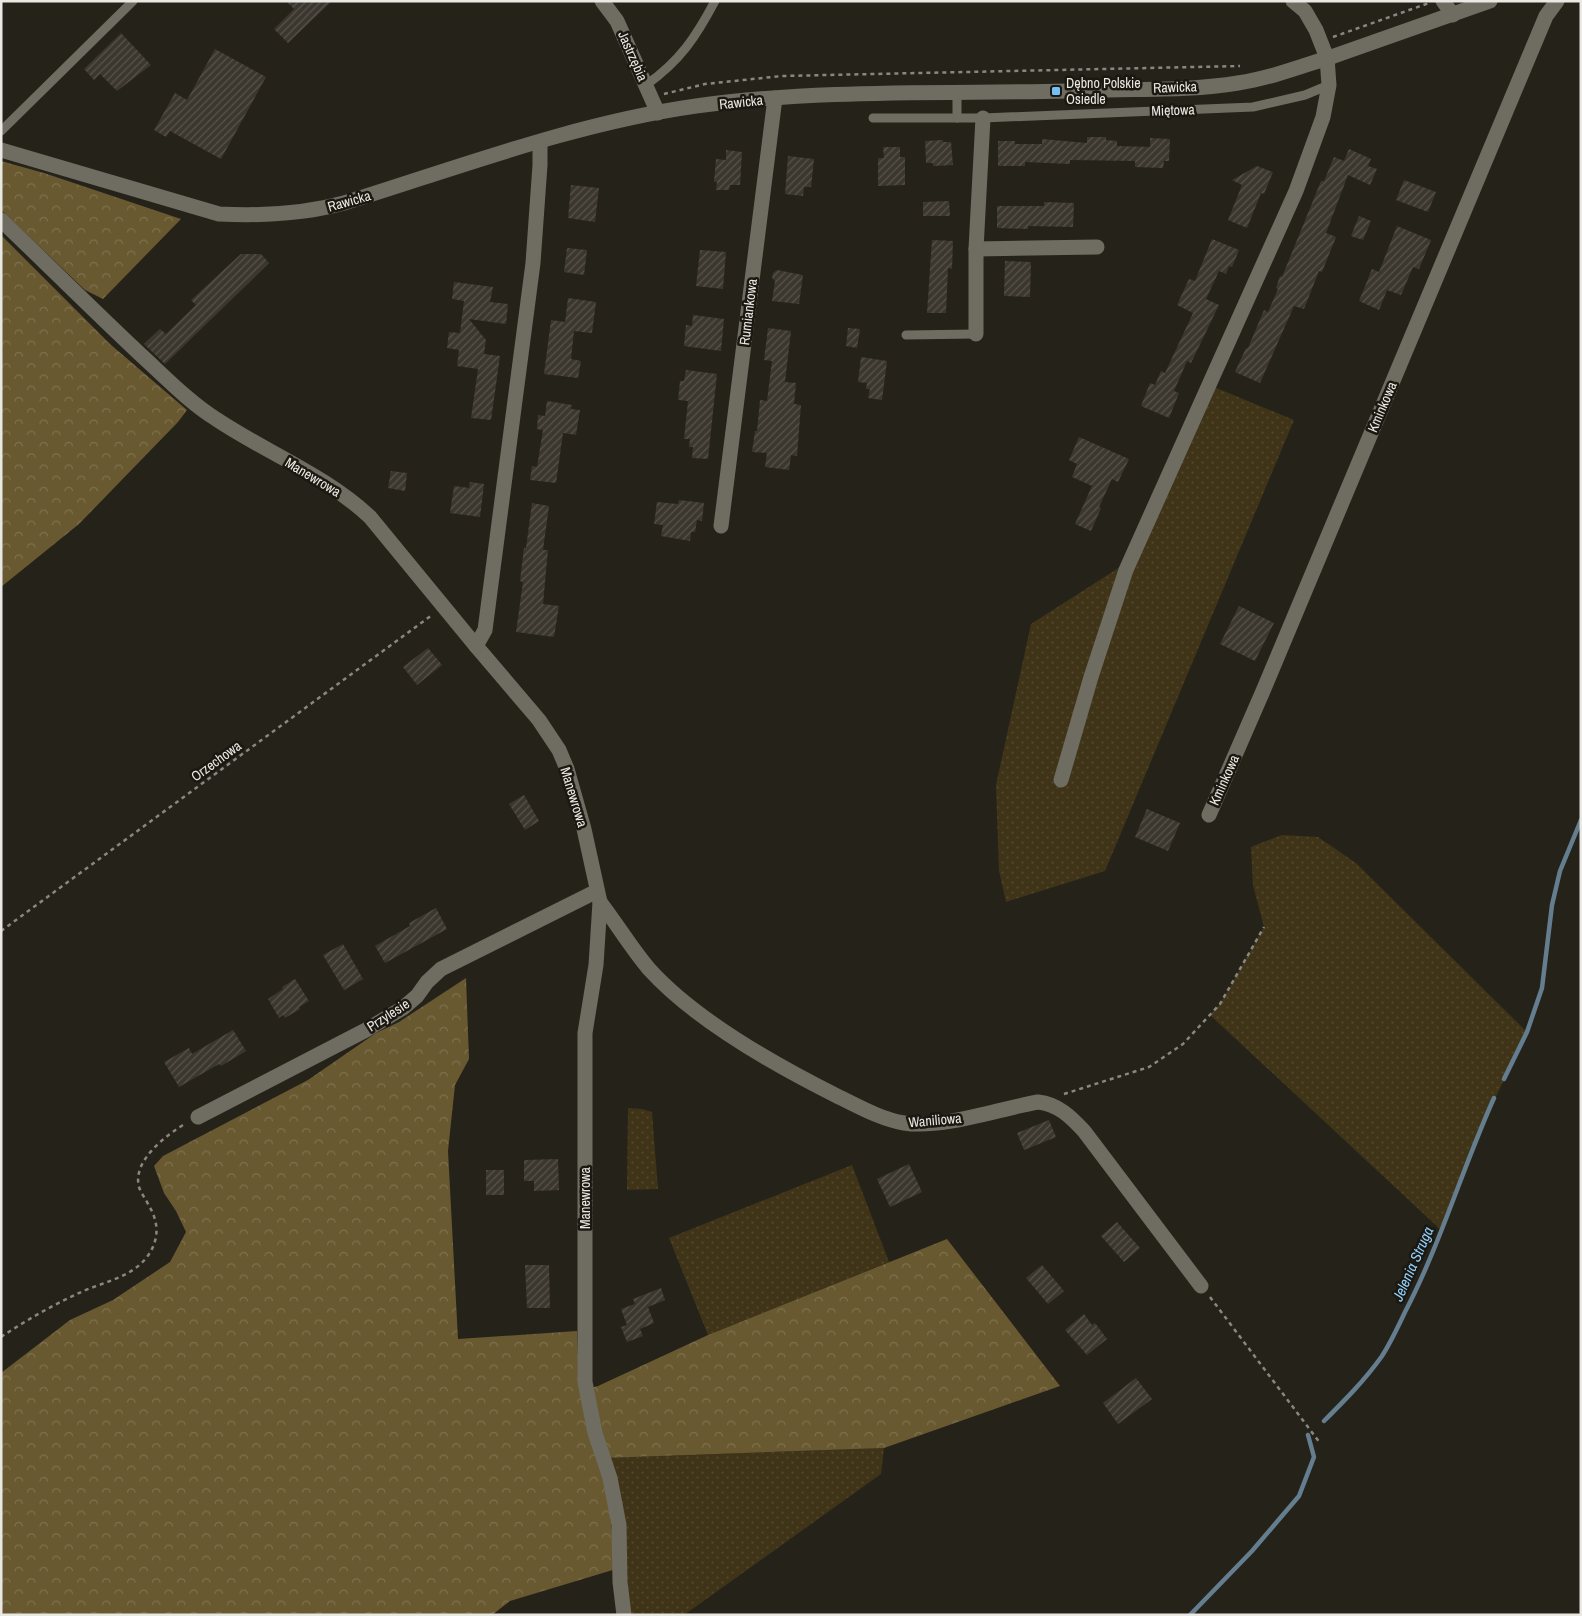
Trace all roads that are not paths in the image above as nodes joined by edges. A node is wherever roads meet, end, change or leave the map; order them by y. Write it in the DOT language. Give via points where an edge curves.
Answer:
graph roads {
  1 [pos="133,1"];
  2 [pos="602,1"];
  3 [pos="715,1"];
  4 [pos="1293,1"];
  5 [pos="1443,1"];
  6 [pos="1490,1"];
  7 [pos="1557,1"];
  8 [pos="1453,15"];
  9 [pos="1327,58"];
  10 [pos="646,85"];
  11 [pos="1329,85"];
  12 [pos="957,92"];
  13 [pos="775,98"];
  14 [pos="658,113"];
  15 [pos="873,118"];
  16 [pos="957,118"];
  17 [pos="983,118"];
  18 [pos="1,131"];
  19 [pos="540,142"];
  20 [pos="1,150"];
  21 [pos="1,220"];
  22 [pos="1096,247"];
  23 [pos="976,249"];
  24 [pos="976,334"];
  25 [pos="906,335"];
  26 [pos="721,526"];
  27 [pos="476,646"];
  28 [pos="1061,780"];
  29 [pos="1209,815"];
  30 [pos="598,896"];
  31 [pos="198,1117"];
  32 [pos="1202,1286"];
  33 [pos="624,1615"];
  1 -- 18 [label="lane"];
  2 -- 10 [label="street, Jastrzębia" via="617,21"];
  3 -- 10 [label="lane" via="692,41 664,72"];
  4 -- 9 [label="street" via="1305,11"];
  5 -- 8 [label="street"];
  6 -- 8 [label="street, Rawicka"];
  7 -- 29 [label="street, Kminkowa" via="1546,16"];
  8 -- 9 [label="street, Rawicka"];
  9 -- 11 [label="street"];
  9 -- 12 [label="street, Rawicka" via="1259,80 1234,84 1080,91"];
  10 -- 14 [label="street, Jastrzębia"];
  11 -- 17 [label="lane, Miętowa" via="1305,95 1253,107"];
  11 -- 28 [label="street" via="1323,117 1296,191 1126,570"];
  12 -- 13 [label="street, Rawicka"];
  12 -- 16 [label="lane"];
  13 -- 14 [label="street, Rawicka"];
  13 -- 26 [label="street, Rumiankowa"];
  14 -- 19 [label="street, Rawicka"];
  15 -- 16 [label="lane, Miętowa"];
  16 -- 17 [label="lane, Miętowa"];
  17 -- 23 [label="street"];
  19 -- 20 [label="street, Rawicka" via="324,208 245,215 219,214"];
  19 -- 27 [label="street" via="532,272 485,630"];
  21 -- 27 [label="street, Manewrowa" via="174,385 215,419 321,480 359,507"];
  22 -- 23 [label="street"];
  23 -- 24 [label="street"];
  24 -- 25 [label="lane"];
  27 -- 30 [label="street, Manewrowa" via="539,720 559,750 584,829"];
  30 -- 31 [label="street, Przylesie" via="441,969 403,1008"];
  30 -- 32 [label="street, Waniliowa" via="650,969 684,1002 745,1044 871,1112 904,1123 921,1124 1038,1102 1060,1109 1084,1131"];
  30 -- 33 [label="street, Manewrowa" via="596,965 585,1033 585,1382 620,1525 620,1582"];
}
